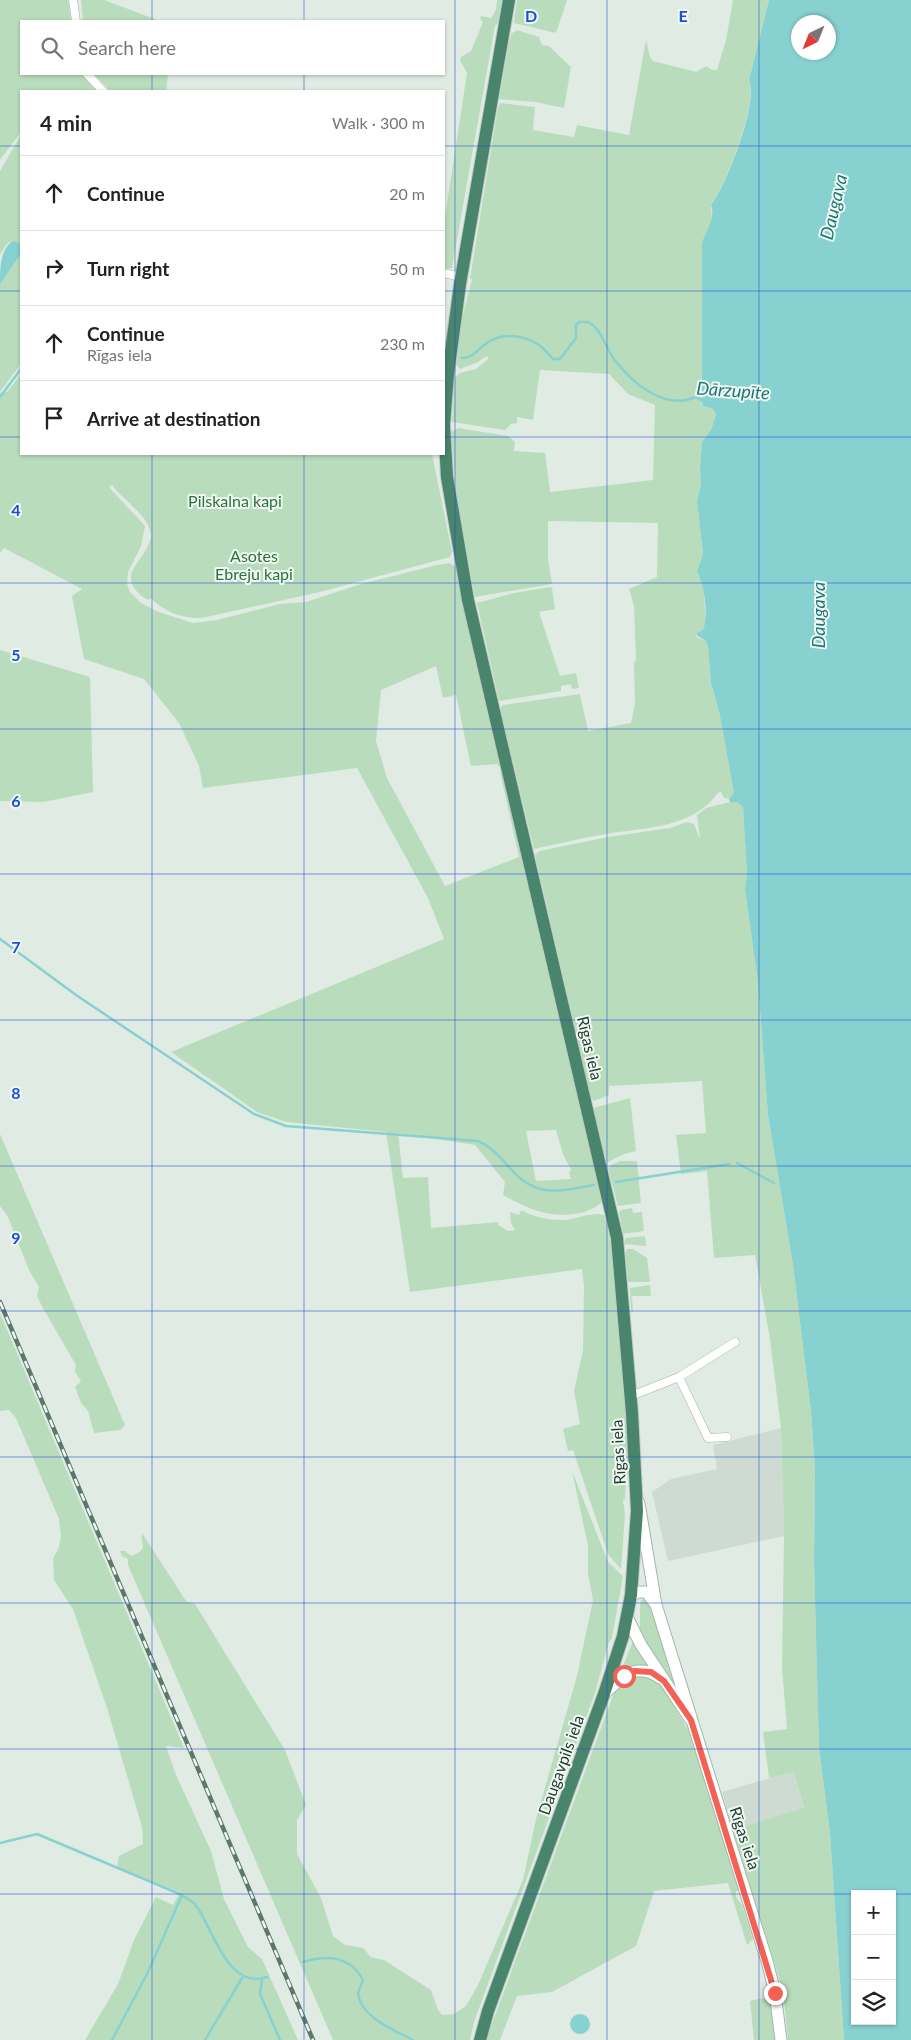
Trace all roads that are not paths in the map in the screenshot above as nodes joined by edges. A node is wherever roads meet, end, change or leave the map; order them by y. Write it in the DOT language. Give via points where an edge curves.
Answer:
graph roads {
  1 [pos="73,0"];
  2 [pos="509,0"];
  3 [pos="76,20"];
  4 [pos="88,75"];
  5 [pos="102,90"];
  6 [pos="445,273"];
  7 [pos="461,277"];
  8 [pos="445,414"];
  9 [pos="445,438"];
  10 [pos="735,1342"];
  11 [pos="678,1377"];
  12 [pos="631,1396"];
  13 [pos="727,1437"];
  14 [pos="637,1494"];
  15 [pos="631,1595"];
  16 [pos="656,1605"];
  17 [pos="627,1617"];
  18 [pos="664,1681"];
  19 [pos="604,1694"];
  20 [pos="691,1720"];
  21 [pos="480,2040"];
  22 [pos="781,2040"];
  1 -- 3 [label="street"];
  2 -- 7 [label="highway, Rīgas iela"];
  4 -- 5 [label="street"];
  6 -- 7 [label="street"];
  7 -- 8 [label="highway, Rīgas iela"];
  9 -- 12 [label="highway, Rīgas iela" via="448,477 467,593 615,1228"];
  10 -- 11 [label="street"];
  11 -- 12 [label="street"];
  11 -- 13 [label="street" via="708,1438"];
  12 -- 14 [label="highway, Rīgas iela"];
  14 -- 15 [label="highway, Daugavpils iela" via="636,1555"];
  14 -- 16 [label="main road, Rīgas iela"];
  15 -- 16 [label="main road" via="646,1592"];
  15 -- 17 [label="highway, Daugavpils iela"];
  16 -- 20 [label="main road, Rīgas iela"];
  17 -- 18 [label="main road"];
  17 -- 19 [label="highway, Daugavpils iela"];
  18 -- 19 [label="main road" via="651,1672 634,1671"];
  18 -- 20 [label="main road"];
  19 -- 21 [label="highway, Daugavpils iela"];
  20 -- 22 [label="main road, Rīgas iela" via="767,1961"];
}
